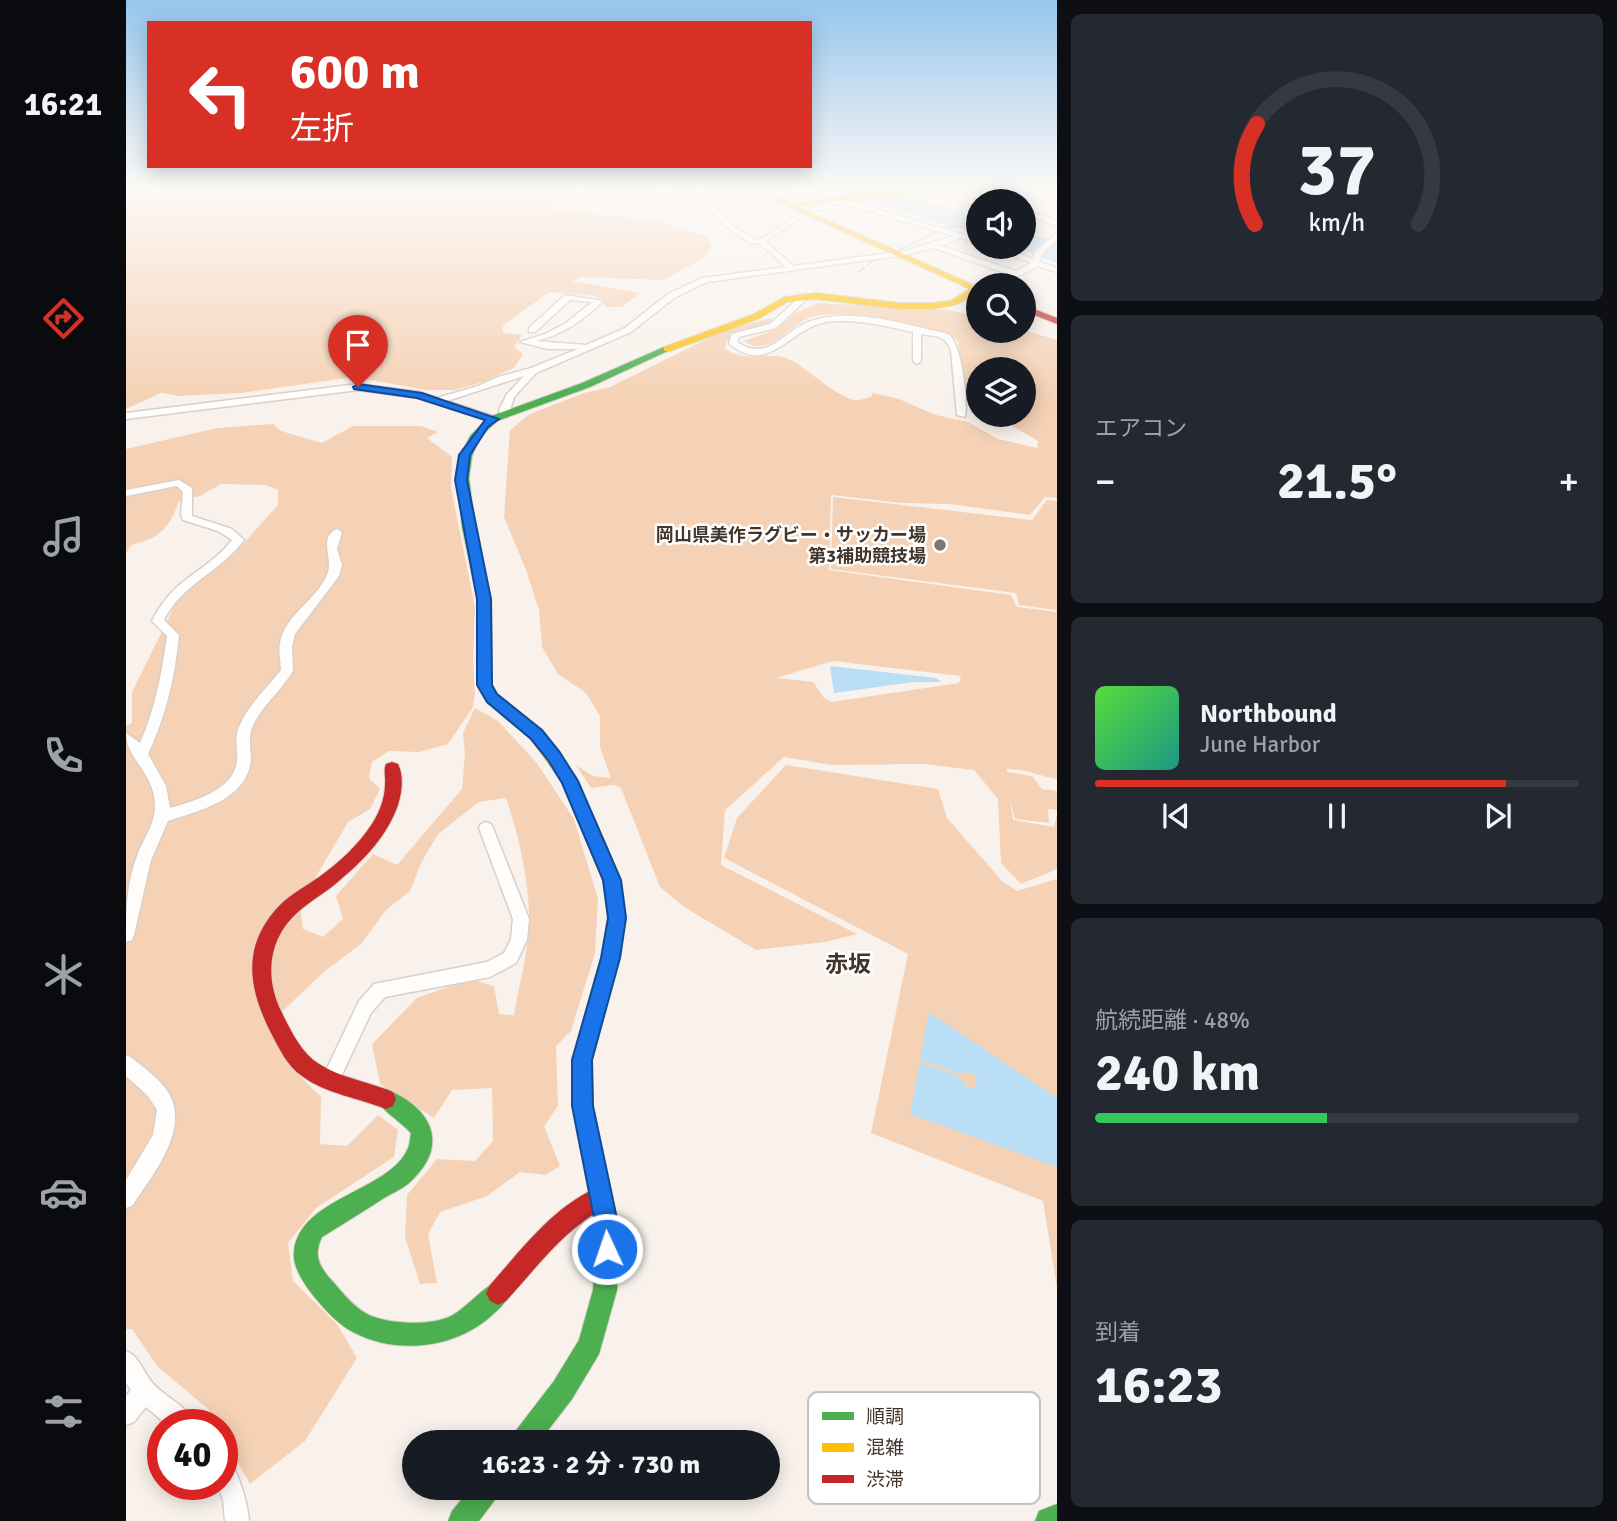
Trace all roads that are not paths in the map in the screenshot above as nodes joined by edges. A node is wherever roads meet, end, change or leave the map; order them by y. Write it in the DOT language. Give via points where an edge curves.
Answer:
graph roads {
  1 [pos="778,257"];
  2 [pos="867,257"];
  3 [pos="907,257"];
  4 [pos="964,257"];
  5 [pos="1039,257"];
  6 [pos="1030,259"];
  7 [pos="1036,261"];
  8 [pos="790,267"];
  9 [pos="1057,270"];
  10 [pos="1013,273"];
  11 [pos="1018,273"];
  12 [pos="966,282"];
  13 [pos="806,296"];
  14 [pos="966,296"];
  15 [pos="1036,313"];
  16 [pos="1057,321"];
  17 [pos="532,330"];
  18 [pos="917,332"];
  19 [pos="588,347"];
  20 [pos="917,361"];
  21 [pos="533,371"];
  22 [pos="440,400"];
  23 [pos="961,415"];
  24 [pos="126,416"];
  25 [pos="499,417"];
  26 [pos="126,494"];
  27 [pos="337,532"];
  28 [pos="126,738"];
  29 [pos="142,753"];
  30 [pos="392,768"];
  31 [pos="162,817"];
  32 [pos="486,828"];
  33 [pos="126,935"];
  34 [pos="126,1064"];
  35 [pos="331,1079"];
  36 [pos="601,1197"];
  37 [pos="126,1198"];
  38 [pos="126,1362"];
  39 [pos="144,1391"];
  40 [pos="165,1409"];
  41 [pos="126,1414"];
  42 [pos="532,1430"];
  43 [pos="235,1500"];
  44 [pos="479,1500"];
  45 [pos="1057,1518"];
  46 [pos="237,1521"];
  47 [pos="462,1521"];
  48 [pos="1049,1521"];
  1 -- 8 [label="street"];
  2 -- 8 [label="street"];
  3 -- 12 [label="main road"];
  4 -- 10 [label="street"];
  5 -- 7 [label="street"];
  6 -- 7 [label="street"];
  7 -- 9 [label="street"];
  7 -- 11 [label="street"];
  8 -- 19 [label="street" via="705,280 671,296 628,330"];
  13 -- 14 [label="main road" via="932,306"];
  13 -- 18 [label="street" via="780,322 735,336 733,343 747,351 769,351 807,325 826,320"];
  13 -- 25 [label="main road" via="785,300 755,317"];
  15 -- 16 [label="main road"];
  17 -- 19 [label="street" via="568,297 599,301 569,325 524,342"];
  18 -- 20 [label="street"];
  18 -- 23 [label="street" via="945,336 953,343"];
  19 -- 21 [label="street"];
  21 -- 22 [label="street"];
  21 -- 25 [label="street" via="510,396"];
  22 -- 24 [label="street" via="398,391 342,388"];
  22 -- 25 [label="street"];
  25 -- 36 [label="main road" via="484,425 464,455 461,480 484,599 485,685 492,698 536,734 570,781 612,880 617,918 582,1060 583,1106"];
  26 -- 29 [label="street" via="179,483 190,498 187,518 235,534 238,540 232,550 167,602 158,621 173,635 170,669 157,723"];
  27 -- 31 [label="street" via="331,549 336,565 333,576 289,634 286,671 249,719 240,742 243,768 232,785 211,800"];
  28 -- 29 [label="street"];
  29 -- 31 [label="street" via="155,778"];
  30 -- 35 [label="main road" via="396,793 365,846 281,916 267,938 260,976 266,1005 295,1055 309,1070"];
  31 -- 33 [label="street" via="144,854"];
  32 -- 35 [label="street" via="521,919 519,940 510,958 490,969 380,990 365,1007"];
  34 -- 37 [label="street" via="163,1099 168,1118 159,1143"];
  35 -- 36 [label="main road" via="392,1101 414,1116 422,1129 418,1154 401,1175 314,1229 306,1244 306,1263 322,1286 345,1312 367,1327 411,1334 445,1331 462,1323 487,1304 572,1215"];
  36 -- 42 [label="main road" via="608,1228 605,1290 590,1345"];
  38 -- 39 [label="street"];
  39 -- 40 [label="street"];
  39 -- 41 [label="street"];
  43 -- 46 [label="street"];
  44 -- 47 [label="main road"];
  45 -- 48 [label="main road"];
}
